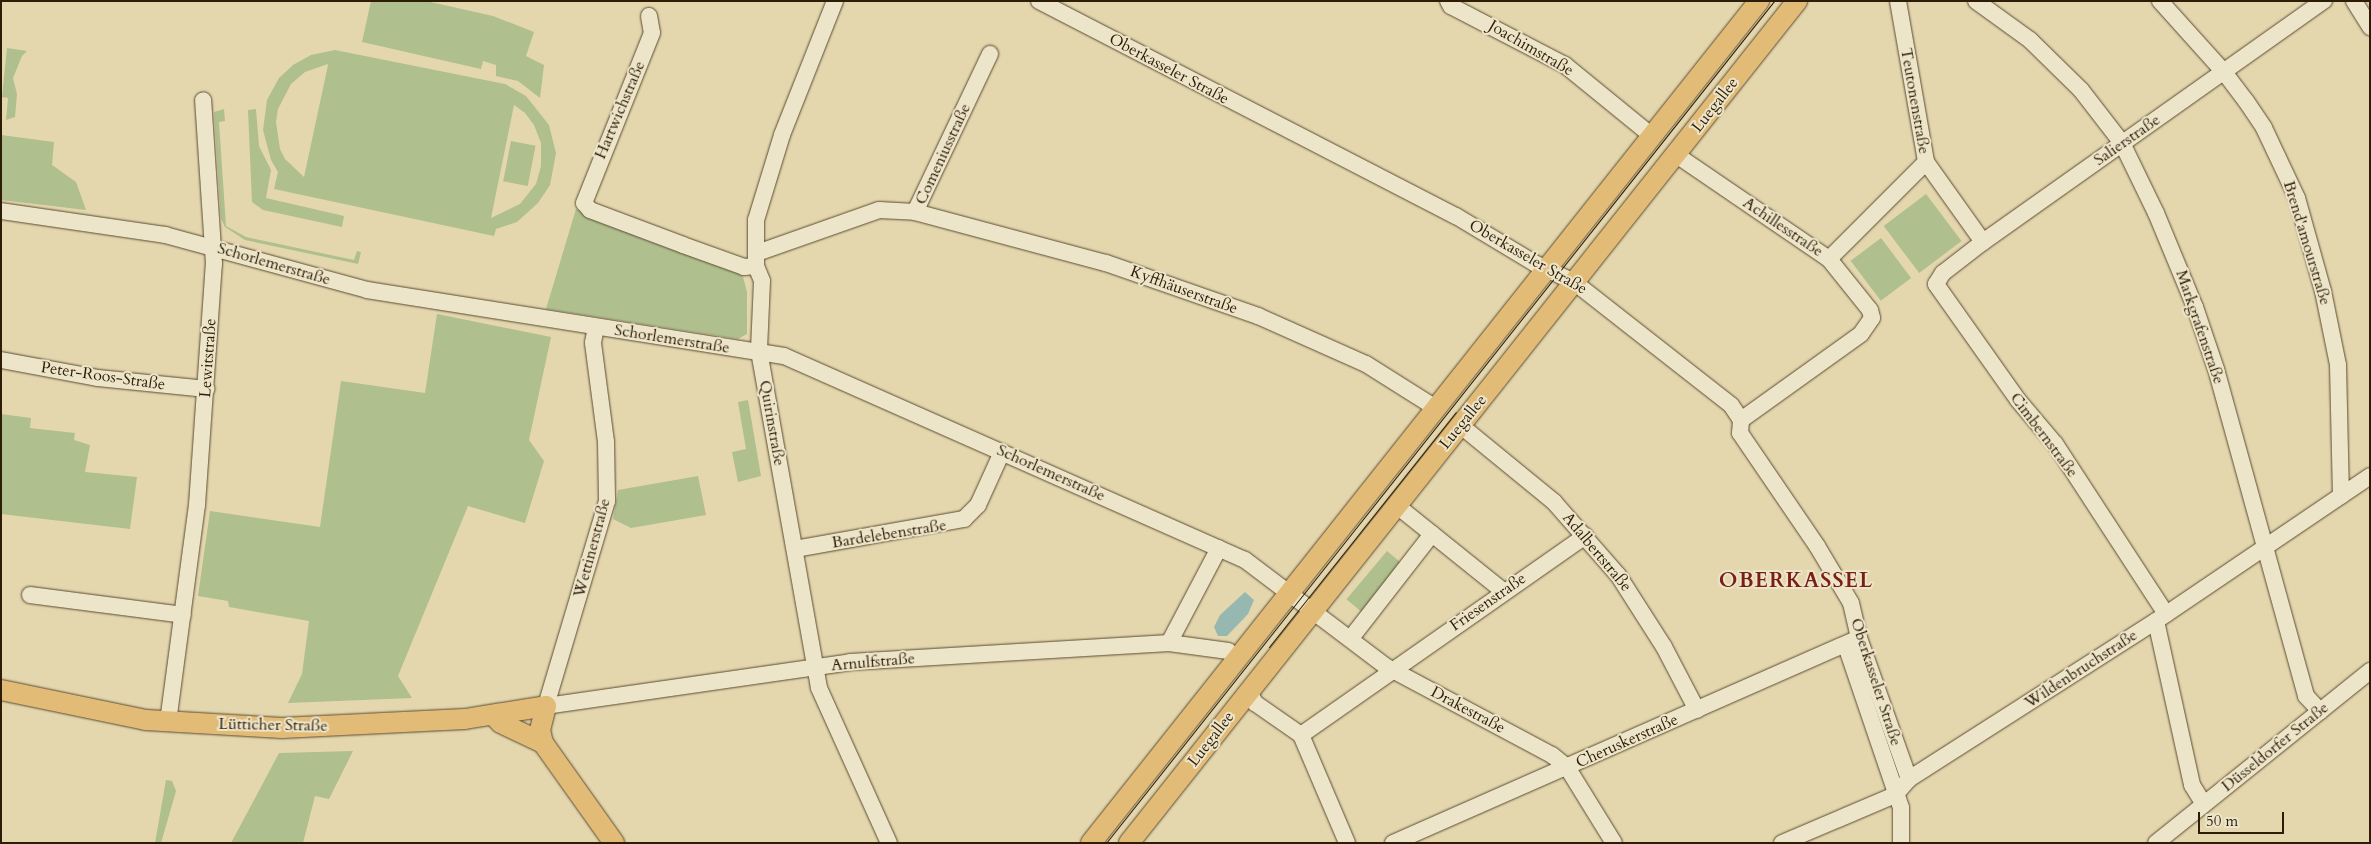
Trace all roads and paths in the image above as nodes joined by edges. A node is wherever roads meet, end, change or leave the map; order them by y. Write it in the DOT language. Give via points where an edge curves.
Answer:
graph roads {
  1 [pos="835,1"];
  2 [pos="1039,1"];
  3 [pos="1759,1"];
  4 [pos="1797,1"];
  5 [pos="1898,1"];
  6 [pos="1976,1"];
  7 [pos="2160,1"];
  8 [pos="2324,1"];
  9 [pos="2354,1"];
  10 [pos="1449,4"];
  11 [pos="649,16"];
  12 [pos="2370,27"];
  13 [pos="990,54"];
  14 [pos="2224,72"];
  15 [pos="203,100"];
  16 [pos="1652,136"];
  17 [pos="2122,143"];
  18 [pos="1675,154"];
  19 [pos="1926,162"];
  20 [pos="1,211"];
  21 [pos="915,212"];
  22 [pos="1983,242"];
  23 [pos="212,247"];
  24 [pos="1829,259"];
  25 [pos="757,260"];
  26 [pos="1546,269"];
  27 [pos="1574,282"];
  28 [pos="1936,284"];
  29 [pos="596,327"];
  30 [pos="759,352"];
  31 [pos="1,360"];
  32 [pos="206,389"];
  33 [pos="1436,408"];
  34 [pos="1741,420"];
  35 [pos="1460,425"];
  36 [pos="1002,452"];
  37 [pos="2370,476"];
  38 [pos="2341,496"];
  39 [pos="1396,505"];
  40 [pos="1432,534"];
  41 [pos="1585,536"];
  42 [pos="2266,546"];
  43 [pos="1219,548"];
  44 [pos="795,549"];
  45 [pos="1503,591"];
  46 [pos="30,595"];
  47 [pos="1301,600"];
  48 [pos="183,615"];
  49 [pos="2161,617"];
  50 [pos="1350,638"];
  51 [pos="1852,642"];
  52 [pos="1169,643"];
  53 [pos="1202,647"];
  54 [pos="1237,649"];
  55 [pos="815,667"];
  56 [pos="1394,671"];
  57 [pos="2370,671"];
  58 [pos="1218,684"];
  59 [pos="1,690"];
  60 [pos="1249,692"];
  61 [pos="546,706"];
  62 [pos="1697,710"];
  63 [pos="2320,711"];
  64 [pos="494,716"];
  65 [pos="168,722"];
  66 [pos="1302,735"];
  67 [pos="543,743"];
  68 [pos="1567,767"];
  69 [pos="1909,778"];
  70 [pos="1895,795"];
  71 [pos="2204,804"];
  72 [pos="610,841"];
  73 [pos="889,843"];
  74 [pos="1091,843"];
  75 [pos="1129,843"];
  76 [pos="1347,843"];
  77 [pos="1393,843"];
  78 [pos="1614,843"];
  79 [pos="1782,843"];
  80 [pos="1901,843"];
  81 [pos="2156,843"];
  1 -- 25 [label="street, Quirinstraße" via="782,135 756,220"];
  2 -- 26 [label="street, Oberkasseler Straße" via="1456,216"];
  3 -- 16 [label="main road, Luegallee"];
  4 -- 18 [label="main road, Luegallee"];
  5 -- 19 [label="street, Teutonenstraße"];
  6 -- 17 [label="street, Markgrafenstraße" via="2048,56 2081,90"];
  7 -- 14 [label="street, Brend'amourstraße"];
  8 -- 14 [label="street, Salierstraße"];
  9 -- 12 [label="street"];
  10 -- 16 [label="street, Joachimstraße" via="1565,65"];
  11 -- 25 [label="street, Hartwichstraße" via="652,33 584,203 590,210 744,266"];
  13 -- 21 [label="street, Comeniusstraße"];
  14 -- 17 [label="street, Salierstraße"];
  14 -- 38 [label="street, Brend'amourstraße" via="2264,128 2279,158 2296,198 2313,255 2338,365"];
  15 -- 23 [label="street, Lewitstraße"];
  16 -- 26 [label="main road, Luegallee"];
  17 -- 22 [label="street, Salierstraße"];
  17 -- 42 [label="street, Markgrafenstraße" via="2170,242 2195,307"];
  18 -- 24 [label="street, Achillesstraße"];
  18 -- 27 [label="main road, Luegallee"];
  19 -- 22 [label="street, Teutonenstraße"];
  19 -- 24 [label="street"];
  20 -- 23 [label="street, Schorlemerstraße" via="165,235"];
  21 -- 25 [label="street, Comeniusstraße" via="879,210"];
  21 -- 33 [label="street, Kyffhäuserstraße" via="1106,263 1258,316 1366,364"];
  22 -- 28 [label="street, Salierstraße" via="1943,272"];
  23 -- 29 [label="street, Schorlemerstraße" via="367,290"];
  23 -- 32 [label="street, Lewitstraße" via="214,264"];
  24 -- 34 [label="street, Achillesstraße" via="1870,310 1872,318 1861,334"];
  25 -- 30 [label="street, Quirinstraße" via="762,281"];
  26 -- 27 [label="street, Oberkasseler Straße"];
  26 -- 33 [label="main road, Luegallee"];
  27 -- 34 [label="street, Oberkasseler Straße" via="1717,392 1737,411"];
  27 -- 35 [label="main road, Luegallee"];
  28 -- 49 [label="street, Cimbernstraße" via="2018,400 2055,444"];
  29 -- 30 [label="street, Schorlemerstraße"];
  29 -- 61 [label="street, Wettinerstraße" via="593,343 606,442 607,500"];
  30 -- 36 [label="street, Schorlemerstraße" via="784,356"];
  30 -- 44 [label="street, Quirinstraße"];
  31 -- 32 [label="street, Peter-Roos-Straße" via="98,378"];
  32 -- 48 [label="street, Lewitstraße" via="194,533"];
  33 -- 47 [label="main road, Luegallee"];
  34 -- 51 [label="street, Oberkasseler Straße" via="1740,433 1817,546 1851,603"];
  35 -- 39 [label="main road, Luegallee"];
  35 -- 41 [label="street, Adalbertstraße" via="1554,502"];
  36 -- 43 [label="street, Schorlemerstraße"];
  36 -- 44 [label="street, Bardelebenstraße" via="978,505 964,519"];
  37 -- 38 [label="street, Wildenbruchstraße"];
  38 -- 42 [label="street, Wildenbruchstraße"];
  39 -- 40 [label="street"];
  39 -- 47 [label="main road, Luegallee"];
  40 -- 45 [label="street"];
  40 -- 50 [label="street"];
  41 -- 45 [label="street, Friesenstraße"];
  41 -- 62 [label="street, Adalbertstraße" via="1642,608"];
  42 -- 49 [label="street, Wildenbruchstraße"];
  42 -- 63 [label="street, Markgrafenstraße" via="2306,696"];
  43 -- 47 [label="street, Schorlemerstraße" via="1245,560"];
  43 -- 52 [label="street"];
  44 -- 55 [label="street, Quirinstraße"];
  45 -- 56 [label="street, Friesenstraße"];
  46 -- 48 [label="street"];
  47 -- 50 [label="street, Drakestraße"];
  47 -- 54 [label="main road, Luegallee"];
  47 -- 60 [label="main road, Luegallee"];
  48 -- 65 [label="street, Lewitstraße"];
  49 -- 69 [label="street, Wildenbruchstraße"];
  49 -- 71 [label="street, Cimbernstraße" via="2192,785"];
  50 -- 56 [label="street, Drakestraße"];
  51 -- 62 [label="street, Cheruskerstraße"];
  51 -- 69 [label="street, Oberkasseler Straße"];
  51 -- 70 [label="street, Oberkasseler Straße" via="1855,672"];
  52 -- 53 [label="street, Arnulfstraße"];
  52 -- 55 [label="street, Arnulfstraße" via="850,662"];
  53 -- 54 [label="street, Arnulfstraße"];
  53 -- 58 [label="street" via="1218,664"];
  54 -- 58 [label="main road, Luegallee"];
  55 -- 61 [label="street, Arnulfstraße"];
  55 -- 73 [label="street, Quirinstraße" via="821,694"];
  56 -- 66 [label="street, Friesenstraße"];
  56 -- 68 [label="street, Drakestraße" via="1552,755"];
  57 -- 63 [label="street, Düsseldorfer Straße"];
  58 -- 74 [label="main road, Luegallee"];
  59 -- 65 [label="main road, Lütticher Straße"];
  60 -- 66 [label="street" via="1255,703"];
  60 -- 75 [label="main road, Luegallee"];
  61 -- 64 [label="main road, Lütticher Straße"];
  61 -- 67 [label="main road" via="540,730"];
  62 -- 68 [label="street, Cheruskerstraße"];
  63 -- 71 [label="street, Düsseldorfer Straße"];
  64 -- 65 [label="main road, Lütticher Straße" via="322,727"];
  64 -- 67 [label="main road" via="501,723"];
  66 -- 76 [label="street"];
  67 -- 72 [label="main road"];
  68 -- 77 [label="street, Cheruskerstraße"];
  68 -- 78 [label="street, Drakestraße"];
  69 -- 70 [label="street, Wildenbruchstraße"];
  70 -- 79 [label="street, Wildenbruchstraße"];
  70 -- 80 [label="street, Oberkasseler Straße" via="1901,808"];
  71 -- 81 [label="street, Düsseldorfer Straße"];
}
